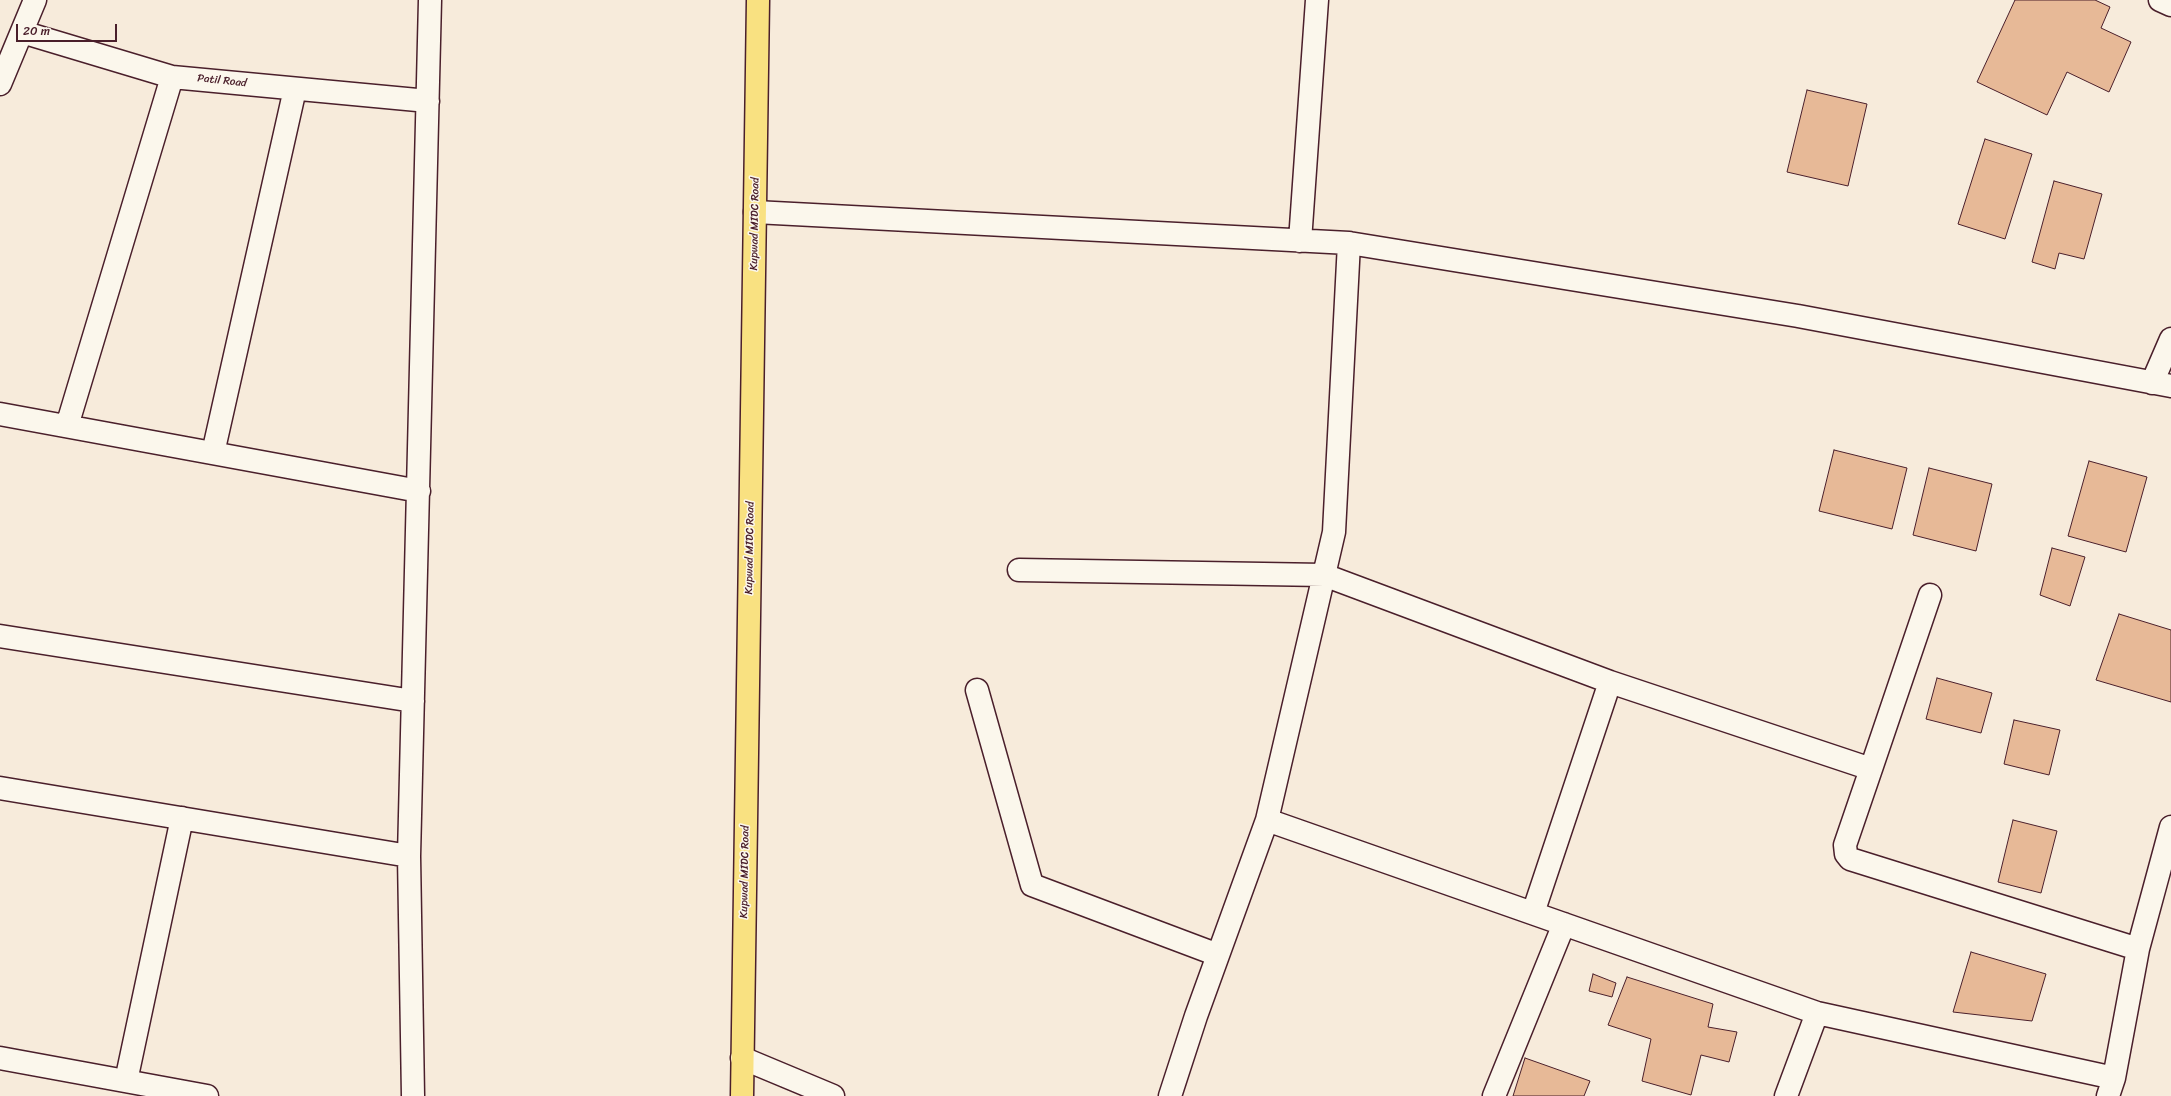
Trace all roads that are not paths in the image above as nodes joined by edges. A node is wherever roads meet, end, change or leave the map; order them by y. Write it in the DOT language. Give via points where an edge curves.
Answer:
graph roads {
  1 [pos="35,0"];
  2 [pos="430,0"];
  3 [pos="758,0"];
  4 [pos="1317,0"];
  5 [pos="2160,0"];
  6 [pos="2171,4"];
  7 [pos="22,32"];
  8 [pos="172,77"];
  9 [pos="0,84"];
  10 [pos="295,89"];
  11 [pos="428,101"];
  12 [pos="755,212"];
  13 [pos="1300,240"];
  14 [pos="1349,243"];
  15 [pos="2171,339"];
  16 [pos="2162,384"];
  17 [pos="0,414"];
  18 [pos="66,426"];
  19 [pos="213,453"];
  20 [pos="419,491"];
  21 [pos="1019,570"];
  22 [pos="1324,575"];
  23 [pos="1930,595"];
  24 [pos="0,636"];
  25 [pos="1610,682"];
  26 [pos="978,690"];
  27 [pos="414,701"];
  28 [pos="1871,769"];
  29 [pos="0,788"];
  30 [pos="182,818"];
  31 [pos="1267,820"];
  32 [pos="2171,827"];
  33 [pos="409,856"];
  34 [pos="1533,913"];
  35 [pos="1564,924"];
  36 [pos="2138,949"];
  37 [pos="1218,955"];
  38 [pos="1818,1013"];
  39 [pos="0,1058"];
  40 [pos="742,1058"];
  41 [pos="126,1081"];
  42 [pos="2111,1087"];
  43 [pos="207,1096"];
  44 [pos="413,1096"];
  45 [pos="742,1096"];
  46 [pos="833,1096"];
  47 [pos="1170,1096"];
  48 [pos="1494,1096"];
  49 [pos="1786,1096"];
  1 -- 7 [label="street"];
  2 -- 11 [label="street"];
  3 -- 12 [label="main road, Kupwad MIDC Road"];
  4 -- 13 [label="street"];
  5 -- 6 [label="street"];
  7 -- 8 [label="street, Patil Road"];
  7 -- 9 [label="street"];
  8 -- 10 [label="street, Patil Road"];
  8 -- 18 [label="street"];
  10 -- 11 [label="street, Patil Road"];
  10 -- 19 [label="street"];
  11 -- 20 [label="street"];
  12 -- 13 [label="street"];
  12 -- 40 [label="main road, Kupwad MIDC Road"];
  13 -- 14 [label="street"];
  14 -- 16 [label="street" via="1798,316"];
  14 -- 22 [label="street" via="1334,532"];
  15 -- 16 [label="street"];
  17 -- 18 [label="street"];
  18 -- 19 [label="street"];
  19 -- 20 [label="street"];
  20 -- 27 [label="street"];
  21 -- 22 [label="street"];
  22 -- 25 [label="street"];
  22 -- 31 [label="street"];
  23 -- 28 [label="street"];
  24 -- 27 [label="street"];
  25 -- 28 [label="street"];
  25 -- 34 [label="street"];
  26 -- 37 [label="street" via="1032,885"];
  27 -- 33 [label="street"];
  28 -- 36 [label="street" via="1845,845 1846,854 1850,859"];
  29 -- 30 [label="street"];
  30 -- 33 [label="street"];
  30 -- 41 [label="street"];
  31 -- 34 [label="street"];
  31 -- 37 [label="street"];
  32 -- 36 [label="street"];
  33 -- 44 [label="street"];
  34 -- 35 [label="street"];
  35 -- 38 [label="street"];
  35 -- 48 [label="street"];
  36 -- 42 [label="street"];
  37 -- 47 [label="street"];
  38 -- 42 [label="street"];
  38 -- 49 [label="street"];
  39 -- 41 [label="street"];
  40 -- 45 [label="main road, Kupwad MIDC Road"];
  40 -- 46 [label="street"];
  41 -- 43 [label="street"];
}
